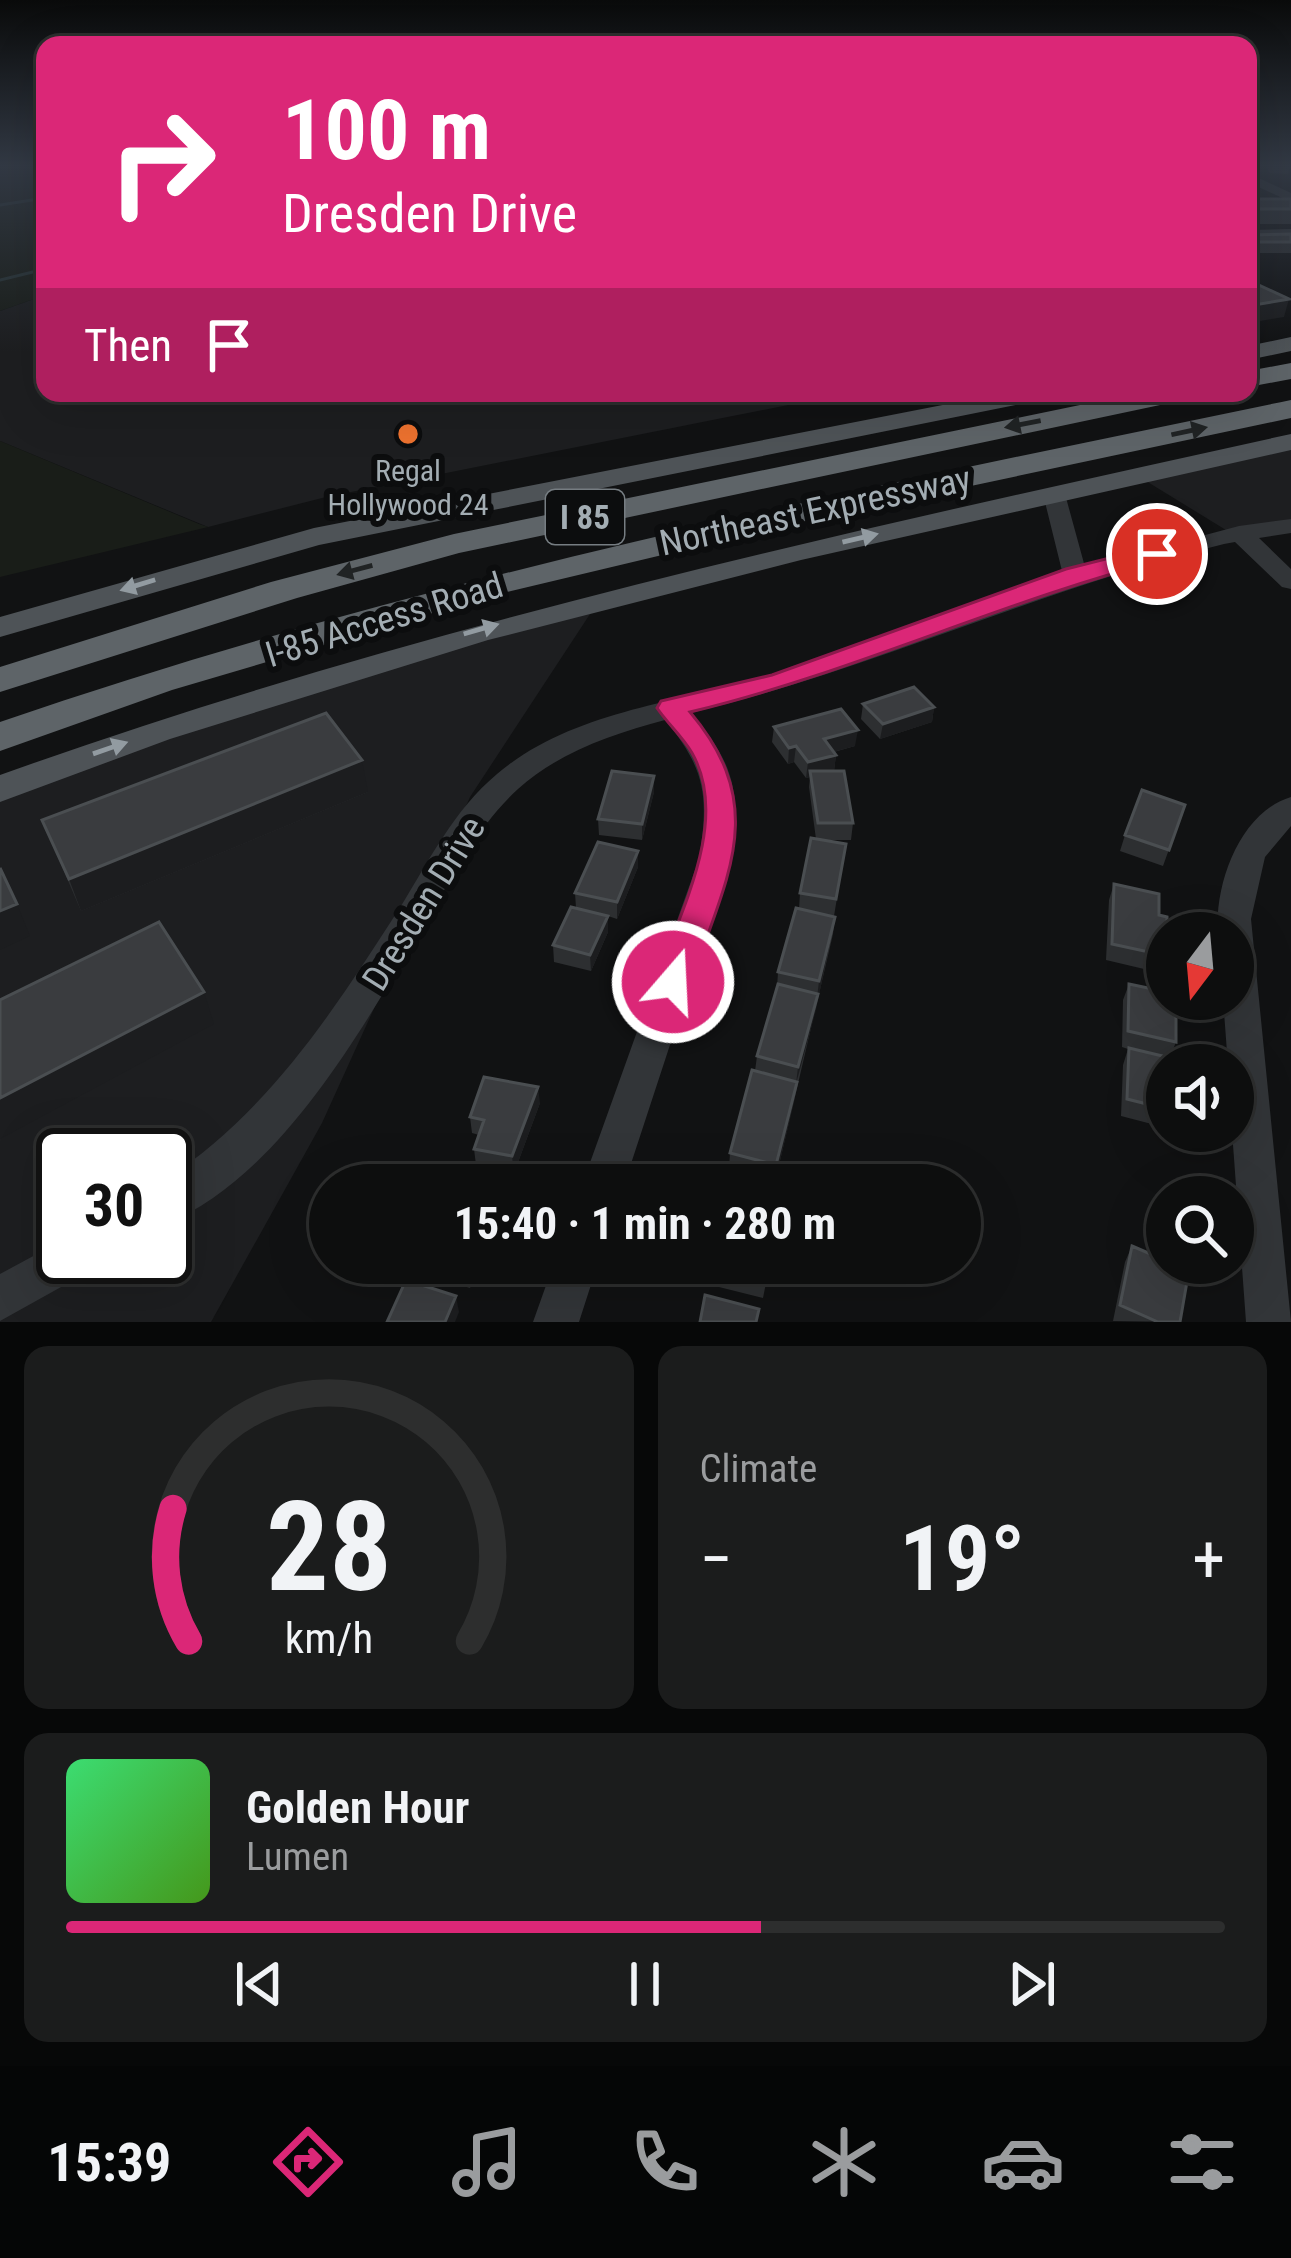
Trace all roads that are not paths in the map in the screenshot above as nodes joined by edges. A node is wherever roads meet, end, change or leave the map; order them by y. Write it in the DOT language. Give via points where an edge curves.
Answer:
graph roads {
  1 [pos="1291,234"];
  2 [pos="1257,235"];
  3 [pos="1291,344"];
  4 [pos="1257,351"];
  5 [pos="1291,371"];
  6 [pos="1257,377"];
  7 [pos="996,402"];
  8 [pos="1136,402"];
  9 [pos="1291,409"];
  10 [pos="1291,442"];
  11 [pos="1054,494"];
  12 [pos="1291,526"];
  13 [pos="1240,532"];
  14 [pos="1075,574"];
  15 [pos="1291,582"];
  16 [pos="0,627"];
  17 [pos="0,680"];
  18 [pos="671,708"];
  19 [pos="0,737"];
  20 [pos="0,789"];
  21 [pos="1291,808"];
  22 [pos="610,1164"];
  23 [pos="192,1188"];
  24 [pos="36,1278"];
  25 [pos="569,1284"];
  26 [pos="0,1299"];
  27 [pos="556,1322"];
  28 [pos="1269,1322"];
  1 -- 2 [label="street"];
  3 -- 4 [label="main road"];
  5 -- 6 [label="highway"];
  7 -- 16 [label="main road, one-way" via="314,537"];
  8 -- 17 [label="highway, Northeast Expressway / I 85, one-way" via="454,544"];
  19 -- 9 [label="highway, Northeast Expressway / I 85, one-way" via="248,651 566,562"];
  10 -- 11 [label="main road, I-85 Access Road"];
  11 -- 14 [label="street"];
  20 -- 11 [label="main road, I-85 Access Road, one-way" via="468,633"];
  12 -- 13 [label="street, Dresden Drive"];
  13 -- 14 [label="street, Dresden Drive"];
  13 -- 15 [label="street"];
  14 -- 18 [label="street, Dresden Drive" via="780,682"];
  18 -- 22 [label="street" via="709,753 722,815 715,860"];
  18 -- 23 [label="street, Dresden Drive" via="617,720 567,744 476,812 334,1048 274,1118"];
  21 -- 28 [label="street" via="1261,834 1240,868 1234,919"];
  24 -- 26 [label="street"];
  25 -- 27 [label="street"];
}
